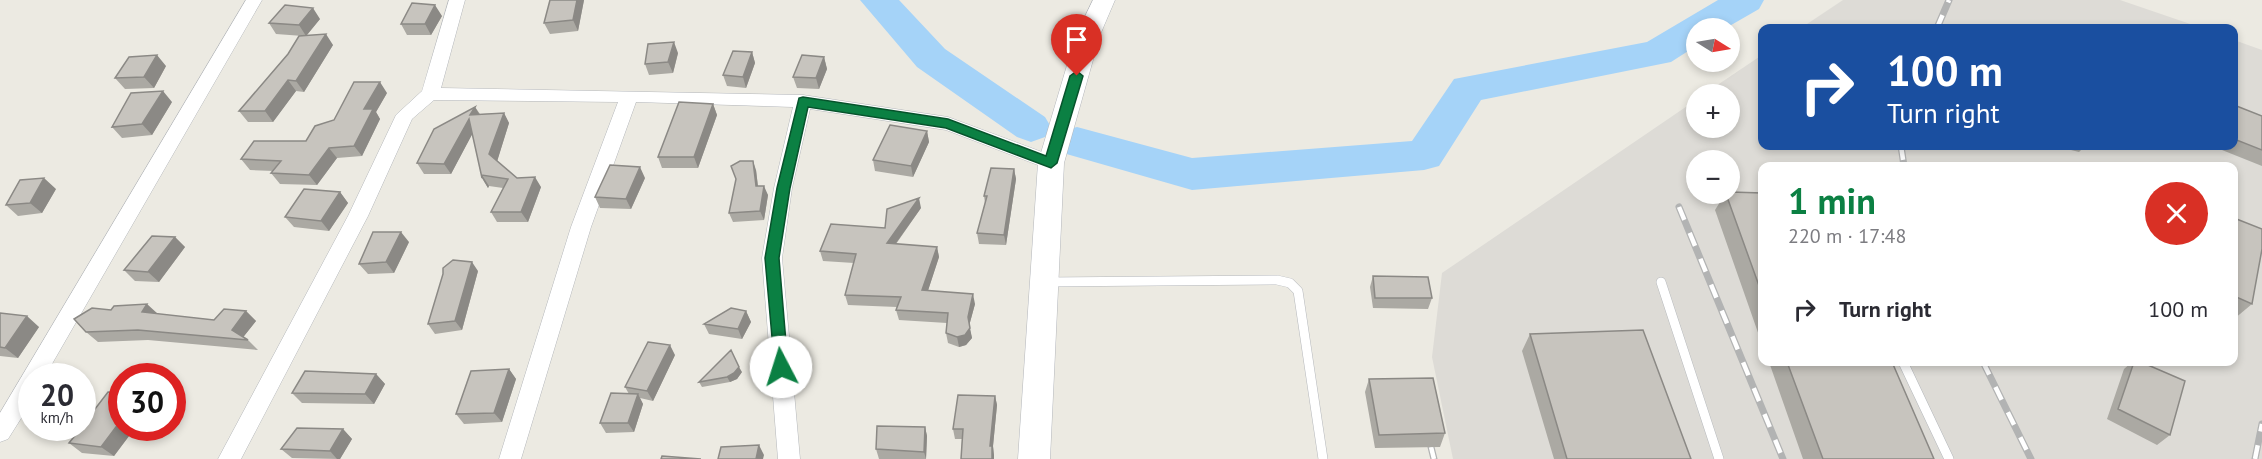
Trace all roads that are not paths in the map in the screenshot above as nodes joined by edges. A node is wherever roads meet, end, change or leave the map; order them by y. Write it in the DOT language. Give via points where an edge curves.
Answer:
graph roads {
  1 [pos="254,0"];
  2 [pos="457,0"];
  3 [pos="1104,0"];
  4 [pos="430,94"];
  5 [pos="629,96"];
  6 [pos="803,102"];
  7 [pos="1051,163"];
  8 [pos="1044,282"];
  9 [pos="1661,282"];
  10 [pos="42,363"];
  11 [pos="1905,366"];
  12 [pos="18,403"];
  13 [pos="0,432"];
  14 [pos="229,459"];
  15 [pos="510,459"];
  16 [pos="789,459"];
  17 [pos="1034,459"];
  18 [pos="1323,459"];
  19 [pos="1719,459"];
  20 [pos="1949,459"];
  1 -- 10 [label="street"];
  2 -- 4 [label="street"];
  3 -- 7 [label="street" via="1088,36"];
  4 -- 5 [label="street"];
  4 -- 14 [label="street" via="405,115 358,216"];
  5 -- 6 [label="street"];
  5 -- 15 [label="street" via="581,227"];
  6 -- 7 [label="street" via="948,124"];
  6 -- 16 [label="street" via="772,258"];
  7 -- 8 [label="street"];
  8 -- 17 [label="street"];
  8 -- 18 [label="lane" via="1290,283 1298,291"];
  9 -- 19 [label="lane"];
  11 -- 20 [label="lane"];
  12 -- 13 [label="street"];
}
